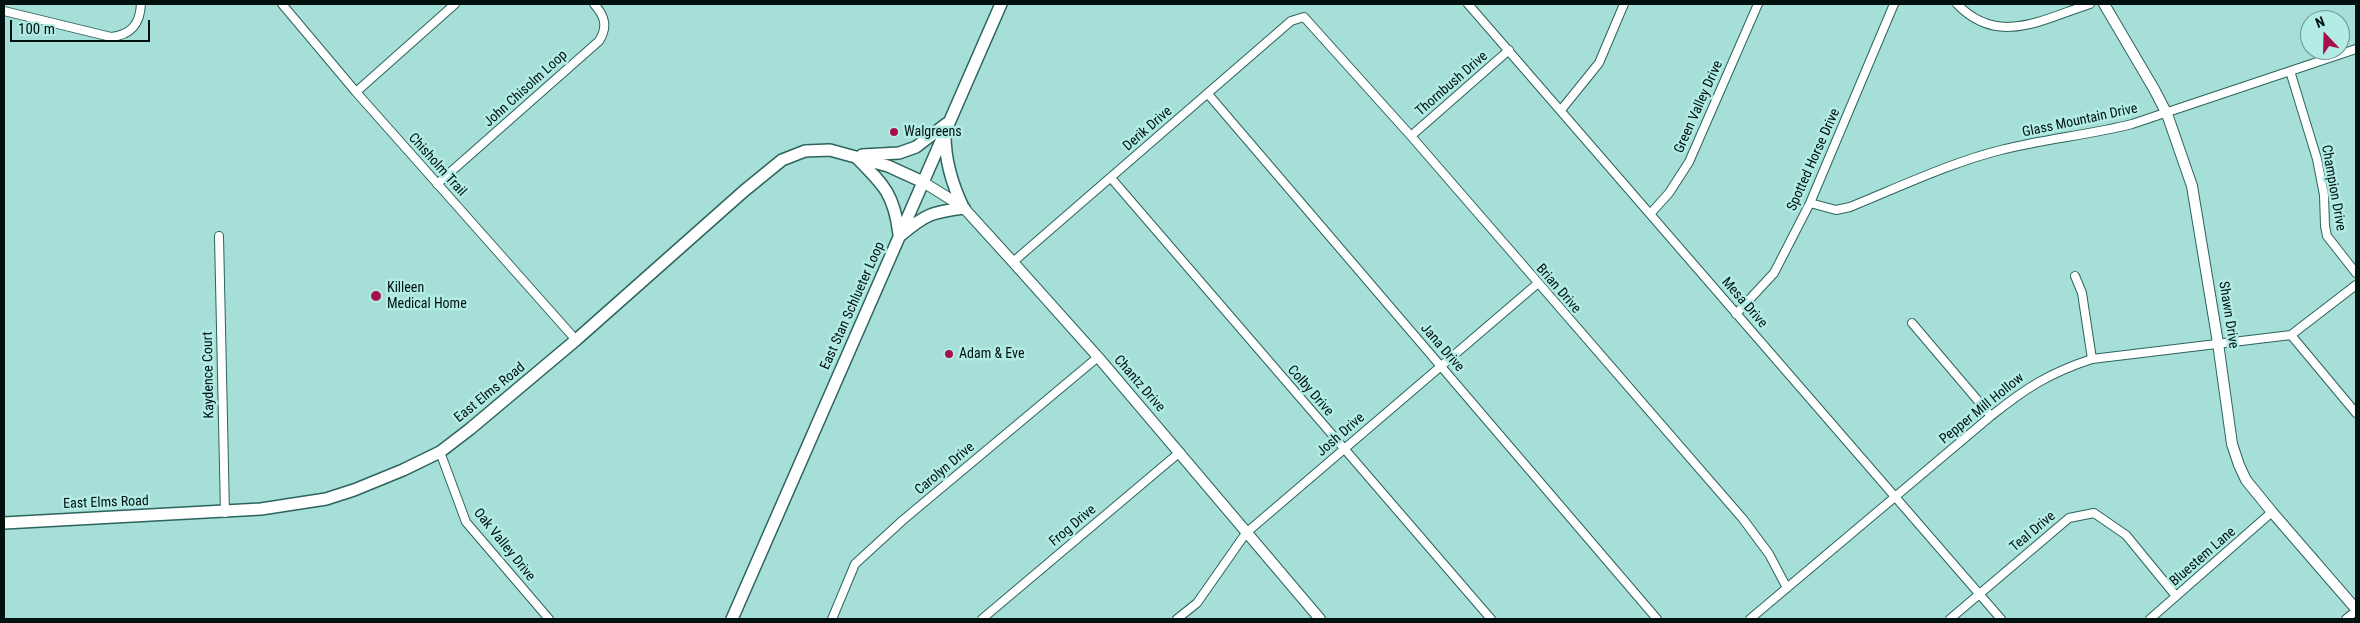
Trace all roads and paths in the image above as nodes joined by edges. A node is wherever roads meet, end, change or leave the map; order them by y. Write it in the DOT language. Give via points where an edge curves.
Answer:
graph roads {
  1 [pos="141,4"];
  2 [pos="282,4"];
  3 [pos="455,4"];
  4 [pos="594,4"];
  5 [pos="1001,4"];
  6 [pos="1469,4"];
  7 [pos="1624,4"];
  8 [pos="1758,4"];
  9 [pos="1894,4"];
  10 [pos="1957,4"];
  11 [pos="2090,4"];
  12 [pos="2104,4"];
  13 [pos="4,11"];
  14 [pos="1300,17"];
  15 [pos="2356,48"];
  16 [pos="1509,50"];
  17 [pos="2290,71"];
  18 [pos="356,92"];
  19 [pos="1208,94"];
  20 [pos="1561,110"];
  21 [pos="2166,114"];
  22 [pos="947,125"];
  23 [pos="1411,136"];
  24 [pos="855,156"];
  25 [pos="1111,178"];
  26 [pos="923,182"];
  27 [pos="438,184"];
  28 [pos="1810,203"];
  29 [pos="964,208"];
  30 [pos="1651,213"];
  31 [pos="219,236"];
  32 [pos="899,236"];
  33 [pos="1013,262"];
  34 [pos="2356,273"];
  35 [pos="2075,276"];
  36 [pos="1537,284"];
  37 [pos="2356,285"];
  38 [pos="1736,314"];
  39 [pos="1912,323"];
  40 [pos="2292,335"];
  41 [pos="576,340"];
  42 [pos="2218,343"];
  43 [pos="1098,357"];
  44 [pos="2092,359"];
  45 [pos="1441,366"];
  46 [pos="2356,413"];
  47 [pos="1991,416"];
  48 [pos="1344,450"];
  49 [pos="440,452"];
  50 [pos="1180,452"];
  51 [pos="1895,497"];
  52 [pos="2272,512"];
  53 [pos="225,513"];
  54 [pos="4,523"];
  55 [pos="1246,533"];
  56 [pos="1788,588"];
  57 [pos="1980,594"];
  58 [pos="2176,596"];
  59 [pos="2356,610"];
  60 [pos="549,619"];
  61 [pos="732,619"];
  62 [pos="832,619"];
  63 [pos="982,619"];
  64 [pos="1177,619"];
  65 [pos="1320,619"];
  66 [pos="1491,619"];
  67 [pos="1657,619"];
  68 [pos="1750,619"];
  69 [pos="1950,619"];
  70 [pos="2001,619"];
  71 [pos="2150,619"];
  72 [pos="2346,619"];
  1 -- 13 [label="street" via="138,22 132,30 111,37"];
  2 -- 18 [label="street, Chisholm Trail"];
  3 -- 18 [label="street"];
  4 -- 27 [label="street, John Chisolm Loop" via="603,16 605,28 598,41"];
  5 -- 22 [label="main road, East Stan Schlueter Loop"];
  6 -- 16 [label="street, Mesa Drive"];
  7 -- 20 [label="street" via="1599,62"];
  8 -- 30 [label="street, Green Valley Drive" via="1689,162"];
  9 -- 28 [label="street, Spotted Horse Drive"];
  10 -- 11 [label="street" via="1978,21 2006,27 2022,26"];
  12 -- 21 [label="street, Shawn Drive"];
  14 -- 19 [label="street, Derik Drive"];
  14 -- 23 [label="street, Brian Drive" via="1304,17"];
  15 -- 17 [label="street, Glass Mountain Drive"];
  16 -- 20 [label="street, Mesa Drive"];
  16 -- 23 [label="street, Thornbush Drive"];
  17 -- 21 [label="street, Glass Mountain Drive"];
  17 -- 34 [label="street, Champion Drive" via="2318,159 2328,236"];
  18 -- 27 [label="street, Chisholm Trail"];
  19 -- 25 [label="street, Derik Drive"];
  19 -- 45 [label="street, Jana Drive"];
  20 -- 30 [label="street, Mesa Drive"];
  21 -- 28 [label="street, Glass Mountain Drive" via="2103,132 1999,150 1850,207 1836,210"];
  21 -- 42 [label="street, Shawn Drive" via="2197,205"];
  22 -- 24 [label="main road" via="916,147 899,153"];
  22 -- 26 [label="main road, East Stan Schlueter Loop"];
  22 -- 29 [label="main road" via="945,151 950,175"];
  23 -- 36 [label="street, Brian Drive"];
  24 -- 26 [label="main road, East Elms Road"];
  24 -- 32 [label="main road" via="886,190 896,211"];
  24 -- 41 [label="main road, East Elms Road" via="817,149 782,160"];
  25 -- 33 [label="street, Derik Drive"];
  25 -- 48 [label="street, Colby Drive"];
  26 -- 29 [label="street, Chantz Drive"];
  26 -- 32 [label="main road, East Stan Schlueter Loop"];
  27 -- 41 [label="street, Chisholm Trail"];
  28 -- 38 [label="street, Spotted Horse Drive" via="1774,273"];
  29 -- 32 [label="main road" via="935,212 921,218"];
  29 -- 33 [label="street, Chantz Drive"];
  30 -- 38 [label="street, Mesa Drive"];
  31 -- 53 [label="street, Kaydence Court"];
  32 -- 61 [label="main road, East Stan Schlueter Loop"];
  33 -- 43 [label="street, Chantz Drive"];
  35 -- 44 [label="street" via="2082,293"];
  36 -- 45 [label="street, Josh Drive"];
  36 -- 56 [label="street, Brian Drive" via="1743,519 1769,554"];
  37 -- 40 [label="street"];
  38 -- 51 [label="street, Mesa Drive"];
  39 -- 47 [label="street"];
  40 -- 42 [label="street, Pepper Mill Hollow"];
  40 -- 46 [label="street"];
  41 -- 49 [label="main road, East Elms Road" via="500,406"];
  42 -- 44 [label="street, Pepper Mill Hollow"];
  42 -- 52 [label="street, Shawn Drive" via="2232,444 2246,480"];
  43 -- 50 [label="street, Chantz Drive"];
  43 -- 62 [label="street, Carolyn Drive" via="855,564"];
  44 -- 47 [label="street, Pepper Mill Hollow" via="2061,369 2026,388"];
  45 -- 48 [label="street, Josh Drive"];
  45 -- 67 [label="street, Jana Drive"];
  47 -- 51 [label="street, Pepper Mill Hollow"];
  48 -- 55 [label="street, Josh Drive"];
  48 -- 66 [label="street, Colby Drive"];
  49 -- 53 [label="main road, East Elms Road" via="382,480 326,499"];
  49 -- 60 [label="street, Oak Valley Drive" via="466,522"];
  50 -- 55 [label="street, Chantz Drive"];
  50 -- 63 [label="street, Frog Drive"];
  51 -- 56 [label="street, Pepper Mill Hollow"];
  51 -- 57 [label="street, Mesa Drive"];
  52 -- 58 [label="street, Bluestem Lane"];
  52 -- 59 [label="street, Shawn Drive"];
  53 -- 54 [label="main road, East Elms Road"];
  55 -- 64 [label="street, Josh Drive" via="1197,602"];
  55 -- 65 [label="street, Chantz Drive"];
  56 -- 68 [label="street, Pepper Mill Hollow"];
  57 -- 58 [label="street, Teal Drive" via="2069,518 2094,513 2126,535"];
  57 -- 69 [label="street, Teal Drive"];
  57 -- 70 [label="street, Mesa Drive"];
  58 -- 71 [label="street, Bluestem Lane"];
  59 -- 72 [label="street"];
}
